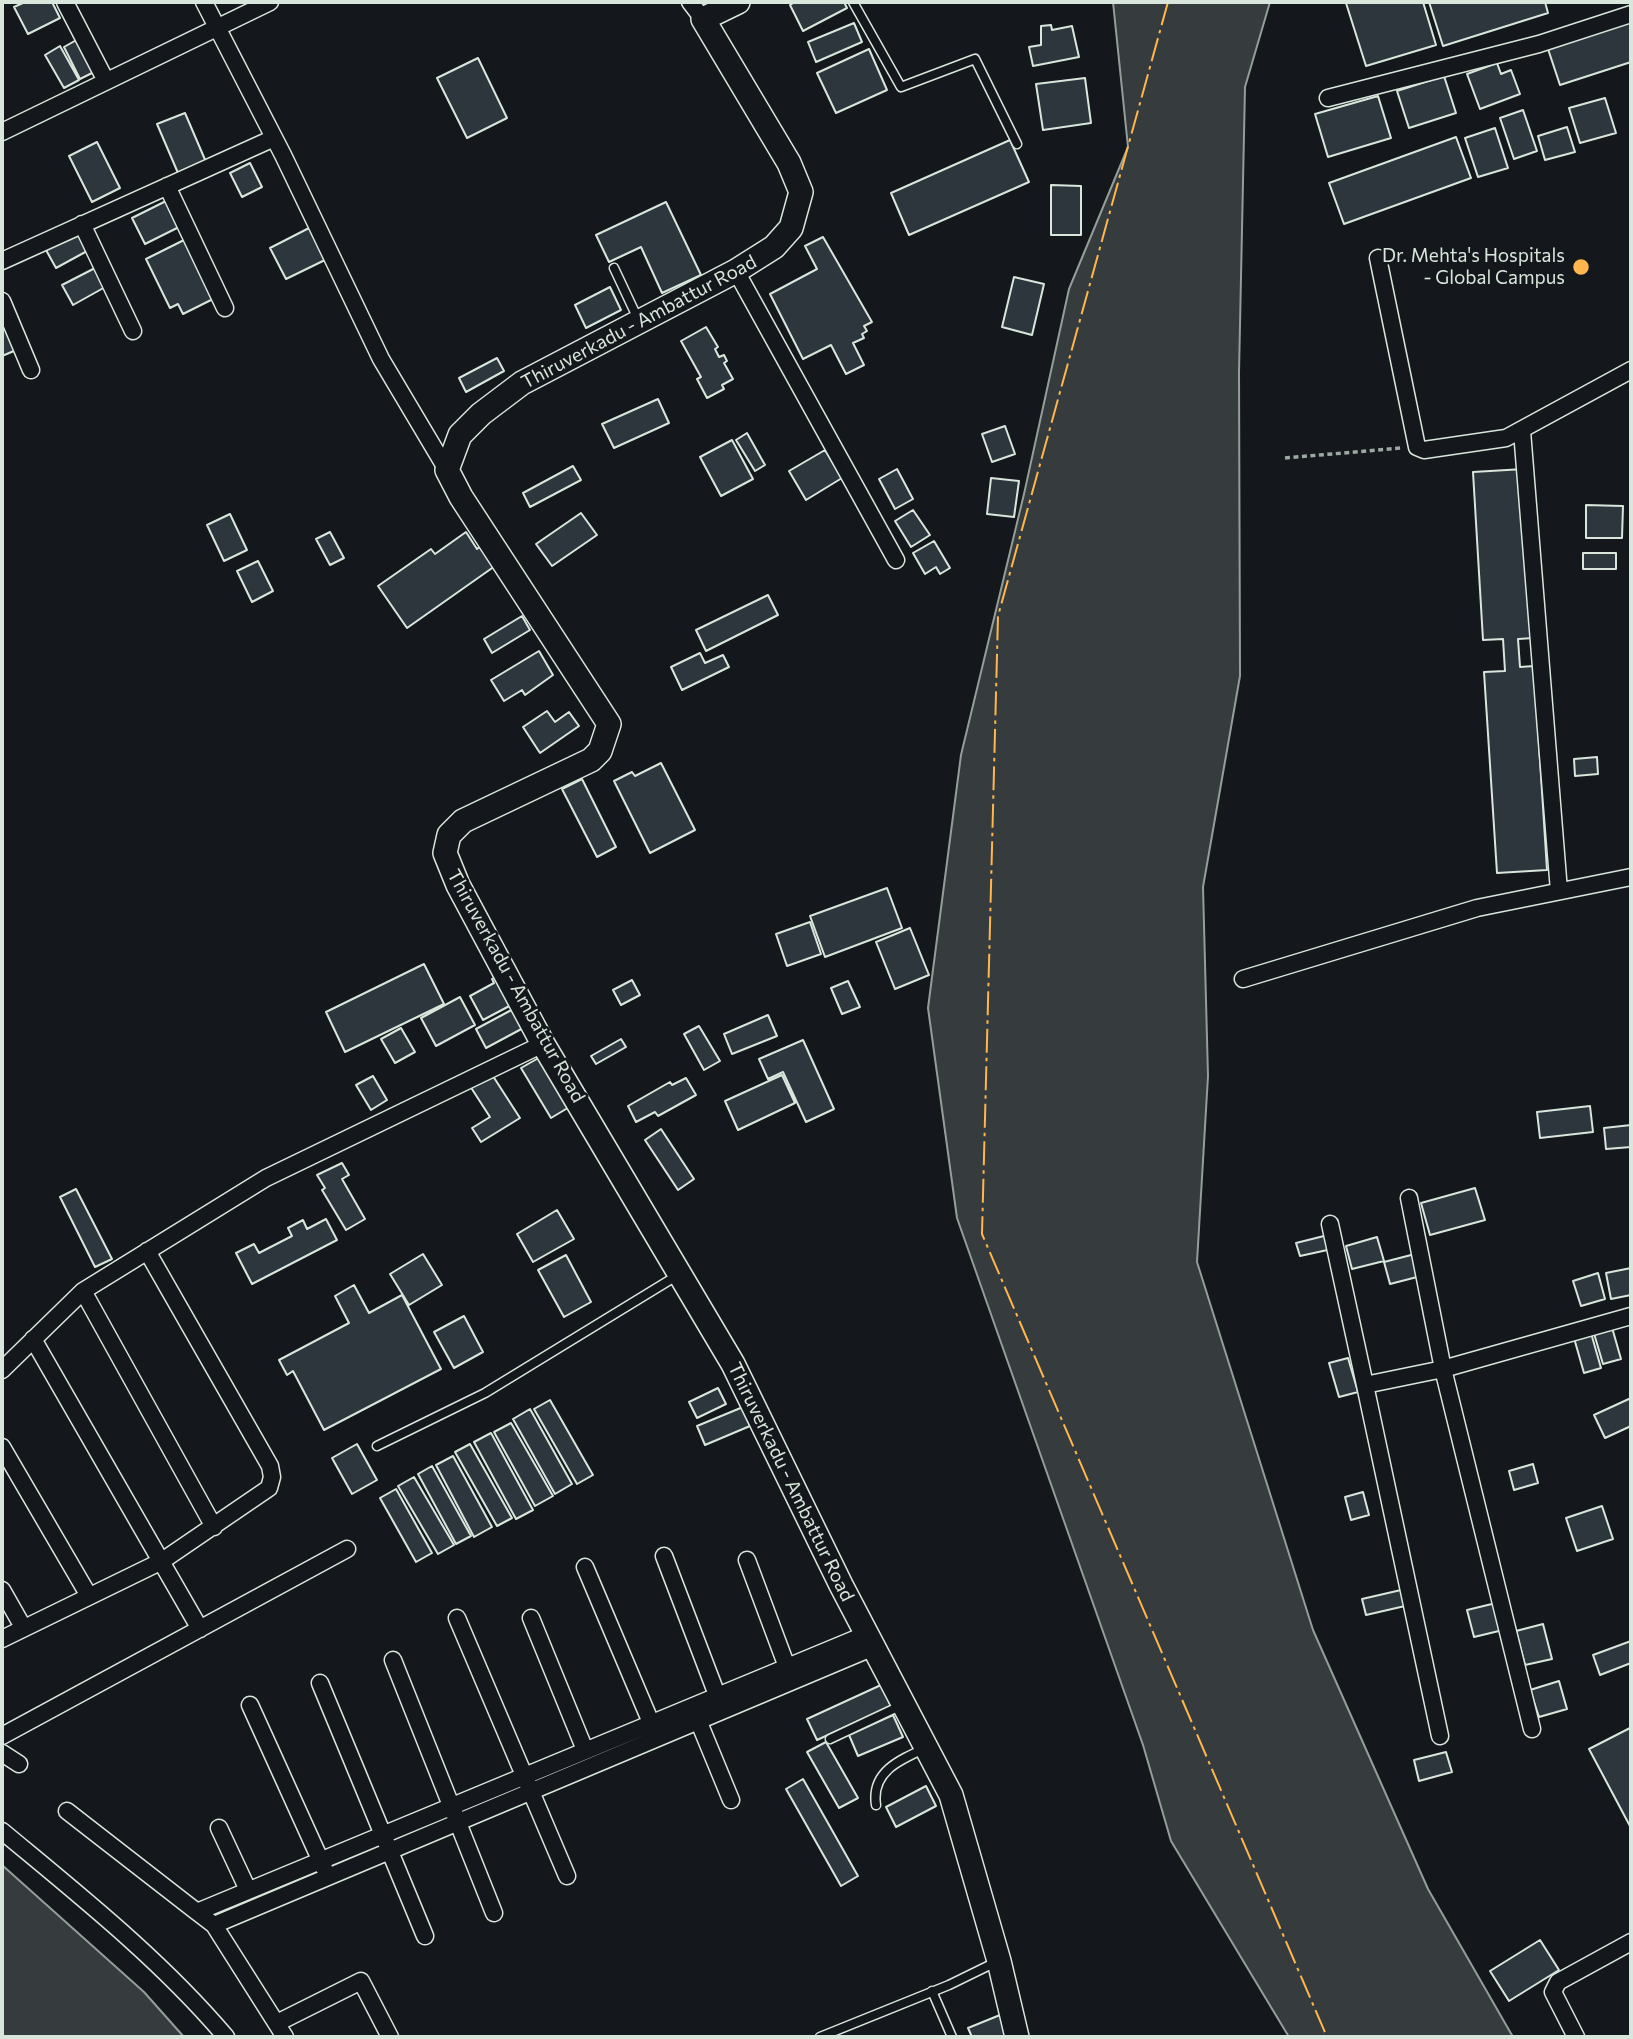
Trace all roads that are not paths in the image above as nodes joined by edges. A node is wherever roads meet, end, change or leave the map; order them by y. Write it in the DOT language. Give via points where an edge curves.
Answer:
graph roads {
  1 [pos="65,2"];
  2 [pos="204,2"];
  3 [pos="270,2"];
  4 [pos="738,2"];
  5 [pos="853,2"];
  6 [pos="696,11"];
  7 [pos="1626,11"];
  8 [pos="218,28"];
  9 [pos="106,81"];
  10 [pos="1328,98"];
  11 [pos="2,132"];
  12 [pos="274,138"];
  13 [pos="1017,145"];
  14 [pos="167,186"];
  15 [pos="82,225"];
  16 [pos="1378,258"];
  17 [pos="2,261"];
  18 [pos="614,268"];
  19 [pos="736,271"];
  20 [pos="2,300"];
  21 [pos="225,308"];
  22 [pos="639,321"];
  23 [pos="133,331"];
  24 [pos="31,370"];
  25 [pos="1631,370"];
  26 [pos="1522,431"];
  27 [pos="447,470"];
  28 [pos="896,560"];
  29 [pos="1631,877"];
  30 [pos="1559,891"];
  31 [pos="1243,979"];
  32 [pos="543,1044"];
  33 [pos="1409,1198"];
  34 [pos="1330,1224"];
  35 [pos="147,1251"];
  36 [pos="680,1273"];
  37 [pos="83,1291"];
  38 [pos="1631,1316"];
  39 [pos="33,1339"];
  40 [pos="1443,1369"];
  41 [pos="2,1370"];
  42 [pos="1365,1385"];
  43 [pos="377,1446"];
  44 [pos="2,1447"];
  45 [pos="214,1527"];
  46 [pos="347,1549"];
  47 [pos="664,1556"];
  48 [pos="747,1560"];
  49 [pos="162,1561"];
  50 [pos="585,1567"];
  51 [pos="2,1590"];
  52 [pos="89,1596"];
  53 [pos="457,1618"];
  54 [pos="531,1618"];
  55 [pos="23,1628"];
  56 [pos="200,1629"];
  57 [pos="2,1639"];
  58 [pos="871,1640"];
  59 [pos="393,1660"];
  60 [pos="790,1674"];
  61 [pos="320,1683"];
  62 [pos="717,1695"];
  63 [pos="250,1704"];
  64 [pos="905,1704"];
  65 [pos="698,1720"];
  66 [pos="1532,1729"];
  67 [pos="654,1730"];
  68 [pos="2,1736"];
  69 [pos="1440,1736"];
  70 [pos="830,1739"];
  71 [pos="926,1748"];
  72 [pos="585,1750"];
  73 [pos="2,1753"];
  74 [pos="19,1764"];
  75 [pos="525,1775"];
  76 [pos="531,1791"];
  77 [pos="730,1800"];
  78 [pos="876,1805"];
  79 [pos="451,1806"];
  80 [pos="67,1811"];
  81 [pos="457,1822"];
  82 [pos="219,1828"];
  83 [pos="2,1830"];
  84 [pos="382,1834"];
  85 [pos="390,1851"];
  86 [pos="320,1860"];
  87 [pos="566,1876"];
  88 [pos="327,1877"];
  89 [pos="248,1890"];
  90 [pos="197,1912"];
  91 [pos="494,1913"];
  92 [pos="214,1925"];
  93 [pos="425,1936"];
  94 [pos="1631,1942"];
  95 [pos="999,1961"];
  96 [pos="932,1991"];
  97 [pos="281,2030"];
  98 [pos="226,2037"];
  99 [pos="390,2037"];
  100 [pos="820,2037"];
  101 [pos="952,2037"];
  102 [pos="1017,2037"];
  103 [pos="1576,2037"];
  1 -- 9 [label="street"];
  2 -- 8 [label="street"];
  3 -- 8 [label="street"];
  4 -- 6 [label="main road, Thiruverkadu - Ambattur Road"];
  5 -- 13 [label="lane" via="901,87 975,60"];
  6 -- 19 [label="main road, Thiruverkadu - Ambattur Road" via="789,163 801,192 792,228 774,247"];
  7 -- 10 [label="street" via="1539,44"];
  8 -- 9 [label="street"];
  8 -- 12 [label="street"];
  9 -- 11 [label="street"];
  12 -- 14 [label="street"];
  12 -- 27 [label="street" via="381,359"];
  14 -- 15 [label="street"];
  14 -- 21 [label="street"];
  15 -- 17 [label="street"];
  15 -- 23 [label="street"];
  16 -- 26 [label="street" via="1417,447 1424,450 1506,438"];
  18 -- 22 [label="lane"];
  19 -- 22 [label="main road, Thiruverkadu - Ambattur Road"];
  19 -- 28 [label="street"];
  20 -- 24 [label="street"];
  22 -- 27 [label="main road, Thiruverkadu - Ambattur Road" via="522,383 481,414 460,435"];
  25 -- 26 [label="street"];
  26 -- 30 [label="street"];
  27 -- 32 [label="main road, Thiruverkadu - Ambattur Road" via="609,724 600,751 591,760 463,821 449,835 445,853"];
  29 -- 30 [label="street"];
  30 -- 31 [label="street" via="1477,908"];
  32 -- 35 [label="street" via="266,1178"];
  32 -- 36 [label="main road, Thiruverkadu - Ambattur Road"];
  33 -- 40 [label="street"];
  34 -- 42 [label="street"];
  35 -- 37 [label="street"];
  35 -- 45 [label="street" via="270,1466 272,1477 263,1494"];
  36 -- 43 [label="lane" via="485,1393"];
  36 -- 58 [label="main road, Thiruverkadu - Ambattur Road" via="733,1364"];
  37 -- 39 [label="street"];
  37 -- 45 [label="street"];
  38 -- 40 [label="street"];
  39 -- 41 [label="street"];
  39 -- 49 [label="street"];
  40 -- 42 [label="street"];
  40 -- 66 [label="street"];
  42 -- 69 [label="street"];
  44 -- 52 [label="street"];
  45 -- 49 [label="street"];
  46 -- 56 [label="street"];
  47 -- 62 [label="street"];
  48 -- 60 [label="street"];
  49 -- 52 [label="street"];
  49 -- 56 [label="street"];
  50 -- 67 [label="street"];
  51 -- 55 [label="street"];
  52 -- 55 [label="street"];
  53 -- 75 [label="street"];
  54 -- 72 [label="street"];
  55 -- 57 [label="street"];
  56 -- 68 [label="street"];
  58 -- 60 [label="street"];
  58 -- 64 [label="main road, Thiruverkadu - Ambattur Road"];
  59 -- 79 [label="street"];
  60 -- 62 [label="street"];
  60 -- 65 [label="street"];
  61 -- 84 [label="street"];
  62 -- 67 [label="street"];
  63 -- 86 [label="street"];
  64 -- 70 [label="lane"];
  64 -- 71 [label="main road, Thiruverkadu - Ambattur Road"];
  65 -- 67 [label="street"];
  65 -- 77 [label="street"];
  67 -- 72 [label="street"];
  67 -- 76 [label="street"];
  71 -- 78 [label="lane" via="895,1763 878,1779"];
  71 -- 95 [label="main road, Thiruverkadu - Ambattur Road" via="951,1796"];
  72 -- 75 [label="street"];
  73 -- 74 [label="street"];
  75 -- 76 [label="street"];
  75 -- 79 [label="street"];
  76 -- 81 [label="street"];
  76 -- 87 [label="street"];
  79 -- 81 [label="street"];
  79 -- 84 [label="street"];
  80 -- 90 [label="street"];
  81 -- 85 [label="street"];
  81 -- 91 [label="street"];
  82 -- 89 [label="street"];
  83 -- 98 [label="street" via="141,1951"];
  84 -- 85 [label="street"];
  84 -- 86 [label="street"];
  85 -- 88 [label="street"];
  85 -- 93 [label="street"];
  86 -- 88 [label="street"];
  86 -- 89 [label="street"];
  88 -- 92 [label="street"];
  89 -- 90 [label="street"];
  90 -- 92 [label="street"];
  92 -- 97 [label="street"];
  94 -- 103 [label="street" via="1558,1982 1553,1992"];
  95 -- 96 [label="lane"];
  95 -- 102 [label="main road, Thiruverkadu - Ambattur Road"];
  96 -- 100 [label="lane"];
  96 -- 101 [label="lane"];
  97 -- 99 [label="street" via="360,1981"];
}
